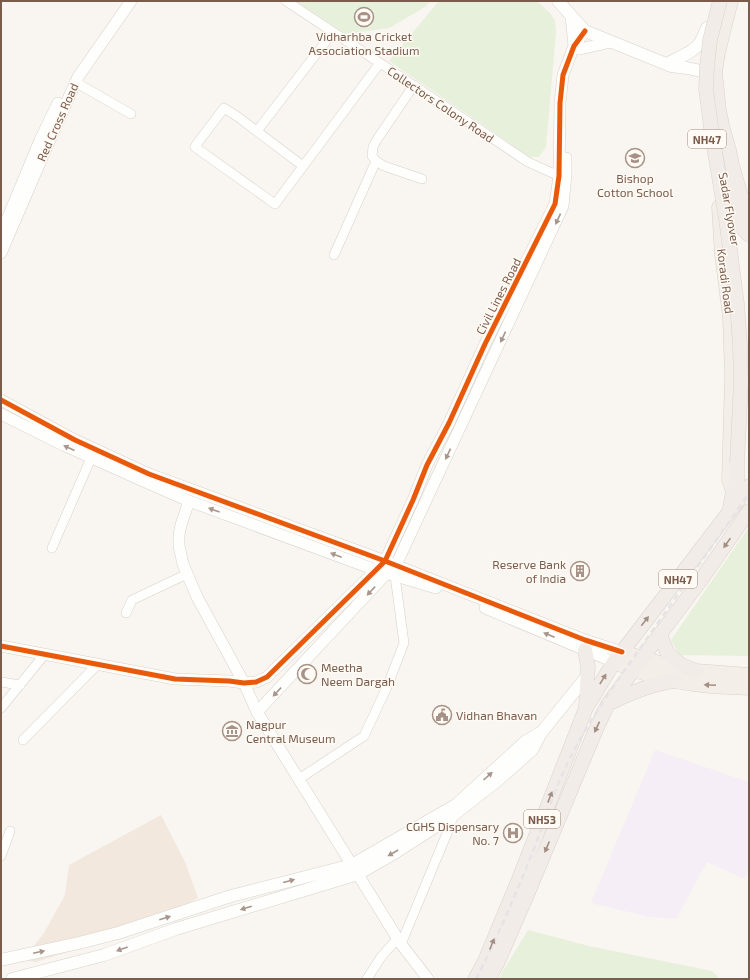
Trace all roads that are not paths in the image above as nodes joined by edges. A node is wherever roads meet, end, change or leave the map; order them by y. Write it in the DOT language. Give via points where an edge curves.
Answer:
graph roads {
  1 [pos="124,1"];
  2 [pos="131,1"];
  3 [pos="286,1"];
  4 [pos="558,1"];
  5 [pos="715,1"];
  6 [pos="720,1"];
  7 [pos="726,1"];
  8 [pos="731,1"];
  9 [pos="571,16"];
  10 [pos="707,28"];
  11 [pos="333,32"];
  12 [pos="589,33"];
  13 [pos="611,42"];
  14 [pos="577,48"];
  15 [pos="380,63"];
  16 [pos="667,64"];
  17 [pos="701,71"];
  18 [pos="716,72"];
  19 [pos="75,82"];
  20 [pos="414,85"];
  21 [pos="131,114"];
  22 [pos="257,131"];
  23 [pos="709,152"];
  24 [pos="376,161"];
  25 [pos="303,166"];
  26 [pos="559,176"];
  27 [pos="422,179"];
  28 [pos="749,217"];
  29 [pos="12,218"];
  30 [pos="1,234"];
  31 [pos="749,235"];
  32 [pos="1,253"];
  33 [pos="334,255"];
  34 [pos="1,400"];
  35 [pos="1,414"];
  36 [pos="91,458"];
  37 [pos="741,462"];
  38 [pos="744,492"];
  39 [pos="189,501"];
  40 [pos="749,511"];
  41 [pos="52,548"];
  42 [pos="384,561"];
  43 [pos="388,571"];
  44 [pos="188,574"];
  45 [pos="126,613"];
  46 [pos="660,635"];
  47 [pos="1,646"];
  48 [pos="585,650"];
  49 [pos="45,654"];
  50 [pos="618,657"];
  51 [pos="642,658"];
  52 [pos="98,664"];
  53 [pos="633,670"];
  54 [pos="696,671"];
  55 [pos="749,675"];
  56 [pos="587,676"];
  57 [pos="674,681"];
  58 [pos="1,682"];
  59 [pos="244,683"];
  60 [pos="20,685"];
  61 [pos="749,688"];
  62 [pos="608,704"];
  63 [pos="1,708"];
  64 [pos="586,708"];
  65 [pos="257,712"];
  66 [pos="22,740"];
  67 [pos="299,779"];
  68 [pos="454,811"];
  69 [pos="10,831"];
  70 [pos="1,856"];
  71 [pos="355,869"];
  72 [pos="222,899"];
  73 [pos="225,915"];
  74 [pos="400,941"];
  75 [pos="1,960"];
  76 [pos="12,979"];
  77 [pos="367,979"];
  78 [pos="428,979"];
  79 [pos="475,979"];
  80 [pos="488,979"];
  1 -- 29 [label="street" via="70,77 40,140"];
  2 -- 19 [label="street, Red Cross Road"];
  3 -- 11 [label="street, Collectors Colony Road"];
  4 -- 9 [label="main road"];
  5 -- 10 [label="main road, Koradi Road / NH47"];
  6 -- 37 [label="highway, Sadar Flyover, bridge" via="710,40 706,89 737,304 741,382"];
  7 -- 37 [label="highway, Sadar Flyover" via="712,64 712,90 742,280 748,370"];
  8 -- 18 [label="main road, NH47"];
  9 -- 12 [label="main road"];
  9 -- 14 [label="street"];
  10 -- 16 [label="main road" via="700,44"];
  10 -- 17 [label="main road, Koradi Road / NH47"];
  11 -- 15 [label="street, Collectors Colony Road"];
  11 -- 22 [label="street"];
  12 -- 13 [label="main road"];
  12 -- 14 [label="street"];
  13 -- 14 [label="street"];
  13 -- 16 [label="main road"];
  14 -- 26 [label="street, Civil Lines Road" via="563,75"];
  14 -- 43 [label="street, one-way" via="570,74 565,124 566,174 563,206"];
  15 -- 20 [label="street, Collectors Colony Road"];
  15 -- 25 [label="street"];
  16 -- 17 [label="main road"];
  17 -- 18 [label="main road"];
  17 -- 23 [label="main road, Koradi Road / NH47" via="700,90"];
  18 -- 28 [label="highway, NH47" via="723,130"];
  19 -- 21 [label="street"];
  19 -- 29 [label="street, Red Cross Road"];
  20 -- 24 [label="street" via="373,146 372,156"];
  20 -- 26 [label="street, Collectors Colony Road" via="528,162"];
  22 -- 25 [label="street"];
  22 -- 25 [label="street" via="224,108 195,147 275,204"];
  23 -- 31 [label="highway" via="727,176 737,222"];
  23 -- 38 [label="main road, Koradi Road / NH47" via="718,206 730,317 732,376 729,480"];
  24 -- 27 [label="street"];
  24 -- 33 [label="street"];
  26 -- 42 [label="street, Civil Lines Road" via="555,204 427,465"];
  29 -- 30 [label="street"];
  29 -- 32 [label="street, Red Cross Road"];
  34 -- 42 [label="street" via="75,440 148,474"];
  36 -- 35 [label="street, one-way"];
  36 -- 39 [label="street"];
  36 -- 41 [label="street"];
  37 -- 38 [label="highway, Sadar Flyover" via="736,481"];
  50 -- 38 [label="highway, NH47, one-way"];
  43 -- 39 [label="street, one-way"];
  39 -- 44 [label="street" via="179,535 183,564"];
  40 -- 46 [label="highway, NH47, one-way"];
  42 -- 43 [label="street, Civil Lines Road"];
  48 -- 43 [label="street, one-way" via="439,589"];
  43 -- 50 [label="street" via="585,640"];
  43 -- 59 [label="street" via="267,677 256,682"];
  43 -- 65 [label="street, one-way"];
  43 -- 67 [label="street" via="404,643 387,687 364,736"];
  44 -- 45 [label="street" via="132,600"];
  44 -- 59 [label="street" via="208,619"];
  46 -- 51 [label="highway, NH47"];
  46 -- 54 [label="highway" via="668,654 680,664"];
  47 -- 49 [label="street"];
  48 -- 50 [label="street"];
  48 -- 56 [label="highway"];
  49 -- 52 [label="street"];
  49 -- 60 [label="street"];
  50 -- 51 [label="main road"];
  50 -- 53 [label="main road"];
  64 -- 50 [label="highway, NH53, one-way"];
  51 -- 53 [label="highway, NH47"];
  51 -- 54 [label="main road"];
  52 -- 59 [label="street" via="175,679 229,680"];
  52 -- 66 [label="street"];
  53 -- 57 [label="main road"];
  53 -- 62 [label="highway, NH53"];
  54 -- 55 [label="main road"];
  56 -- 64 [label="highway"];
  56 -- 68 [label="main road" via="541,733 525,742"];
  61 -- 57 [label="main road, one-way" via="695,685"];
  57 -- 62 [label="highway" via="644,688"];
  58 -- 60 [label="street"];
  59 -- 65 [label="street"];
  60 -- 63 [label="street"];
  62 -- 80 [label="highway, NH53, one-way" via="497,964"];
  79 -- 64 [label="highway, NH53, one-way" via="514,892"];
  65 -- 67 [label="street"];
  67 -- 71 [label="street"];
  68 -- 71 [label="main road"];
  68 -- 74 [label="street" via="450,826"];
  69 -- 70 [label="street"];
  72 -- 71 [label="main road, one-way"];
  71 -- 73 [label="main road, one-way"];
  71 -- 74 [label="street"];
  72 -- 73 [label="main road"];
  75 -- 72 [label="main road, one-way" via="118,933"];
  73 -- 76 [label="main road, one-way" via="174,930 104,956"];
  74 -- 77 [label="street" via="381,958"];
  74 -- 78 [label="street"];
}
